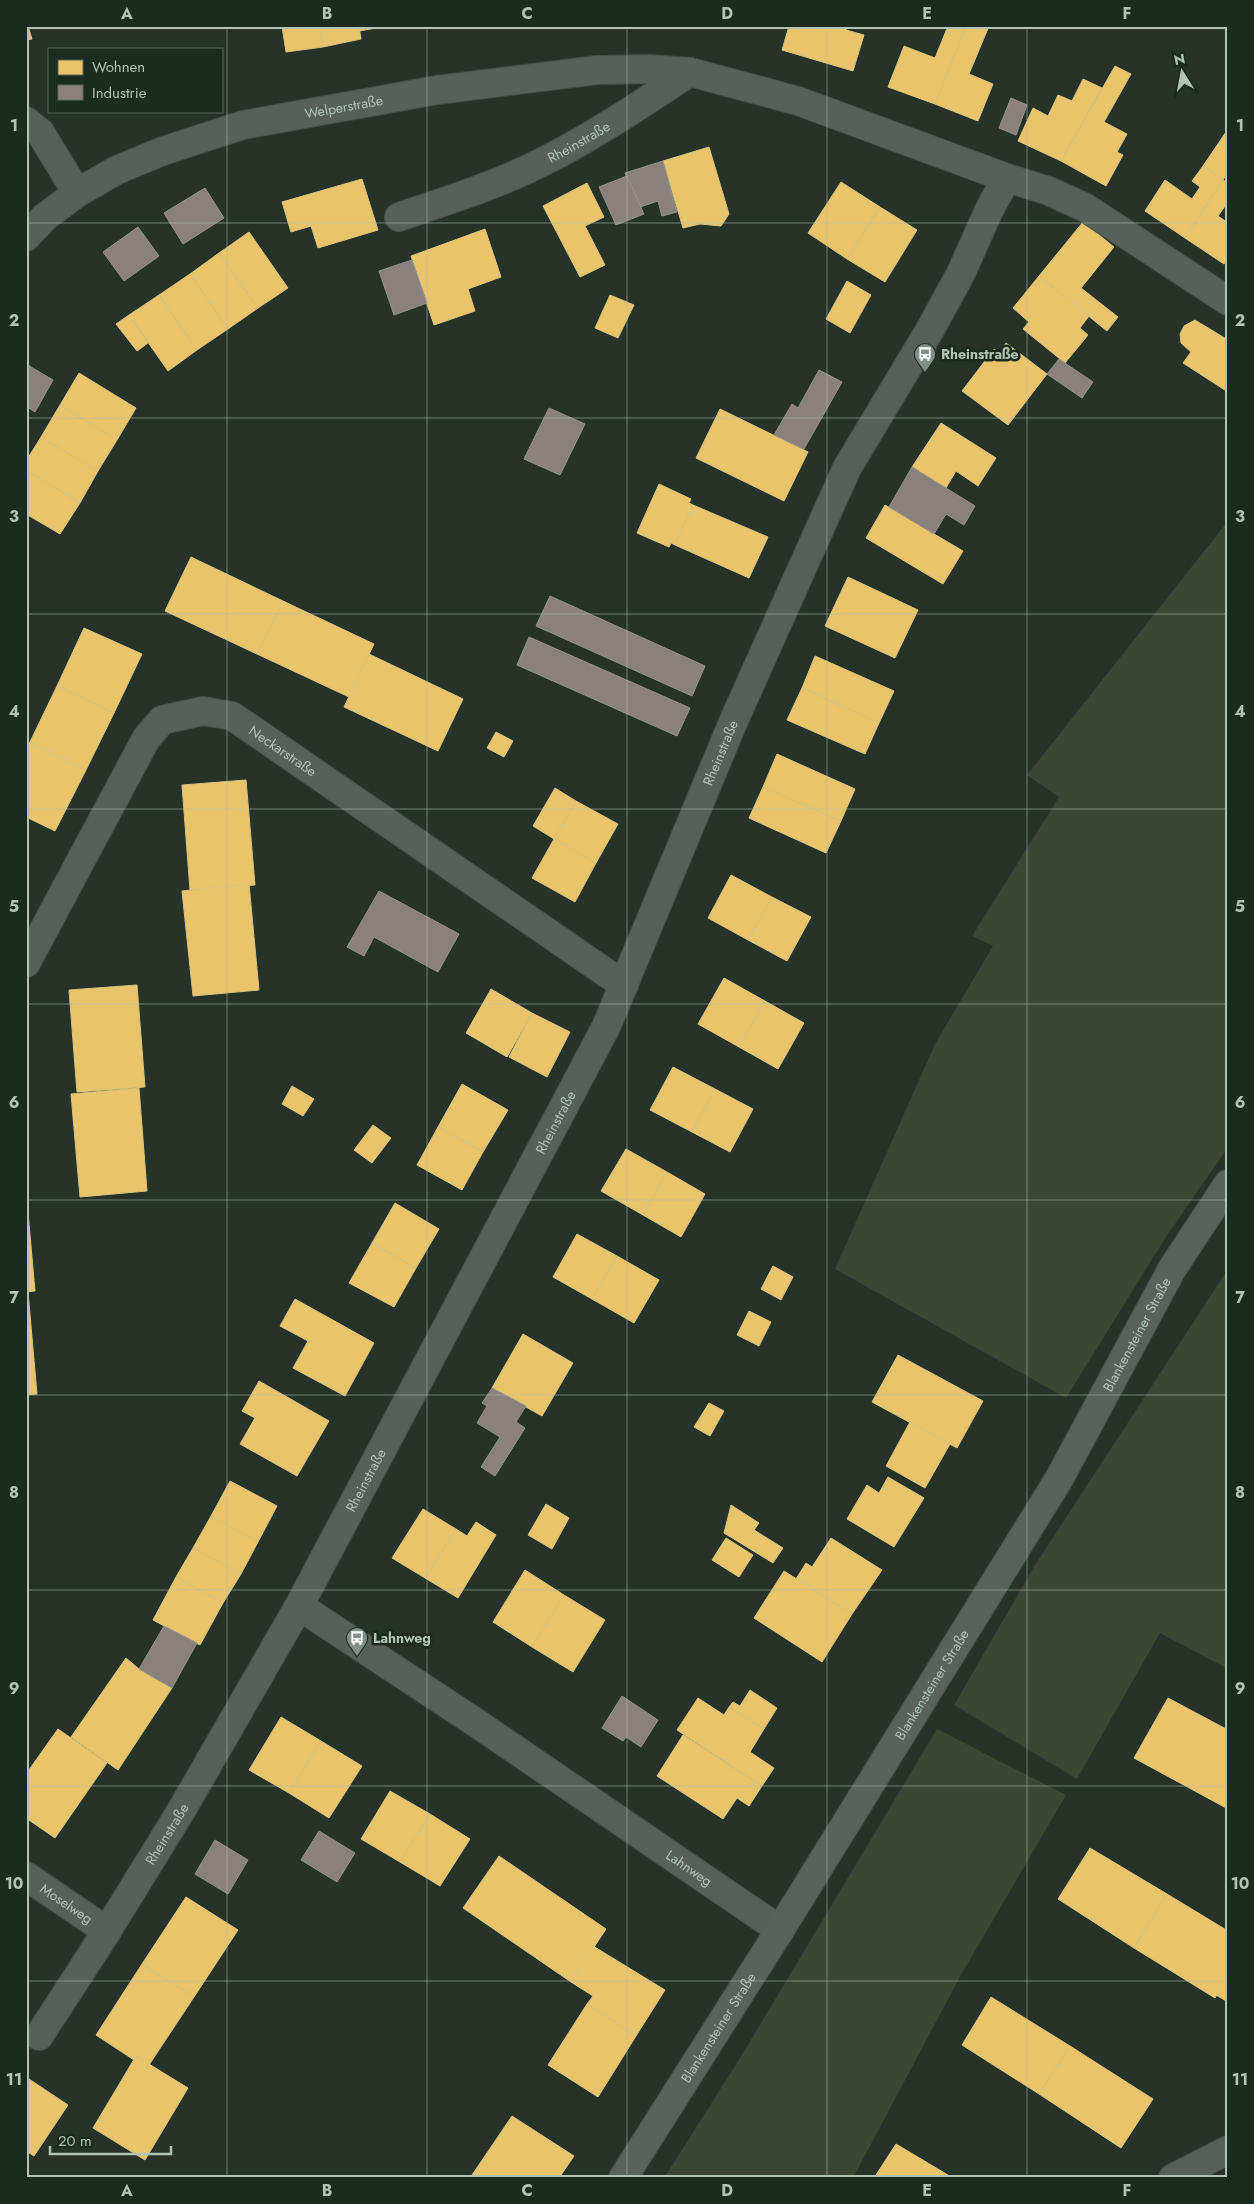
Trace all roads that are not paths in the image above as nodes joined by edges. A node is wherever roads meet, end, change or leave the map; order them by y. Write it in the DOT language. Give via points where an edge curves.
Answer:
graph roads {
  1 [pos="690,72"];
  2 [pos="26,121"];
  3 [pos="1007,178"];
  4 [pos="77,193"];
  5 [pos="399,218"];
  6 [pos="26,237"];
  7 [pos="1228,301"];
  8 [pos="26,963"];
  9 [pos="624,985"];
  10 [pos="1228,1184"];
  11 [pos="299,1606"];
  12 [pos="26,1876"];
  13 [pos="780,1930"];
  14 [pos="107,1931"];
  15 [pos="39,2036"];
  16 [pos="1228,2150"];
  17 [pos="624,2178"];
  18 [pos="1174,2178"];
  1 -- 3 [label="street" via="798,101"];
  1 -- 4 [label="street, Welperstraße" via="597,70 437,90 243,125 163,151 117,170"];
  1 -- 5 [label="street, Rheinstraße" via="618,120 530,168"];
  2 -- 4 [label="street" via="40,132"];
  3 -- 7 [label="street" via="1049,191 1086,208"];
  3 -- 9 [label="street, Rheinstraße" via="931,328 847,468 734,720"];
  4 -- 6 [label="street, Welperstraße" via="45,217"];
  8 -- 9 [label="street, Neckarstraße" via="146,739 162,720 203,711 232,716"];
  9 -- 11 [label="street, Rheinstraße" via="606,1027"];
  10 -- 13 [label="main road, Blankensteiner Straße" via="1172,1269 1054,1487"];
  11 -- 13 [label="street, Lahnweg"];
  11 -- 14 [label="street, Rheinstraße"];
  12 -- 14 [label="street, Moselweg"];
  13 -- 17 [label="main road, Blankensteiner Straße"];
  14 -- 15 [label="street, Rheinstraße"];
  16 -- 18 [label="street"];
}
